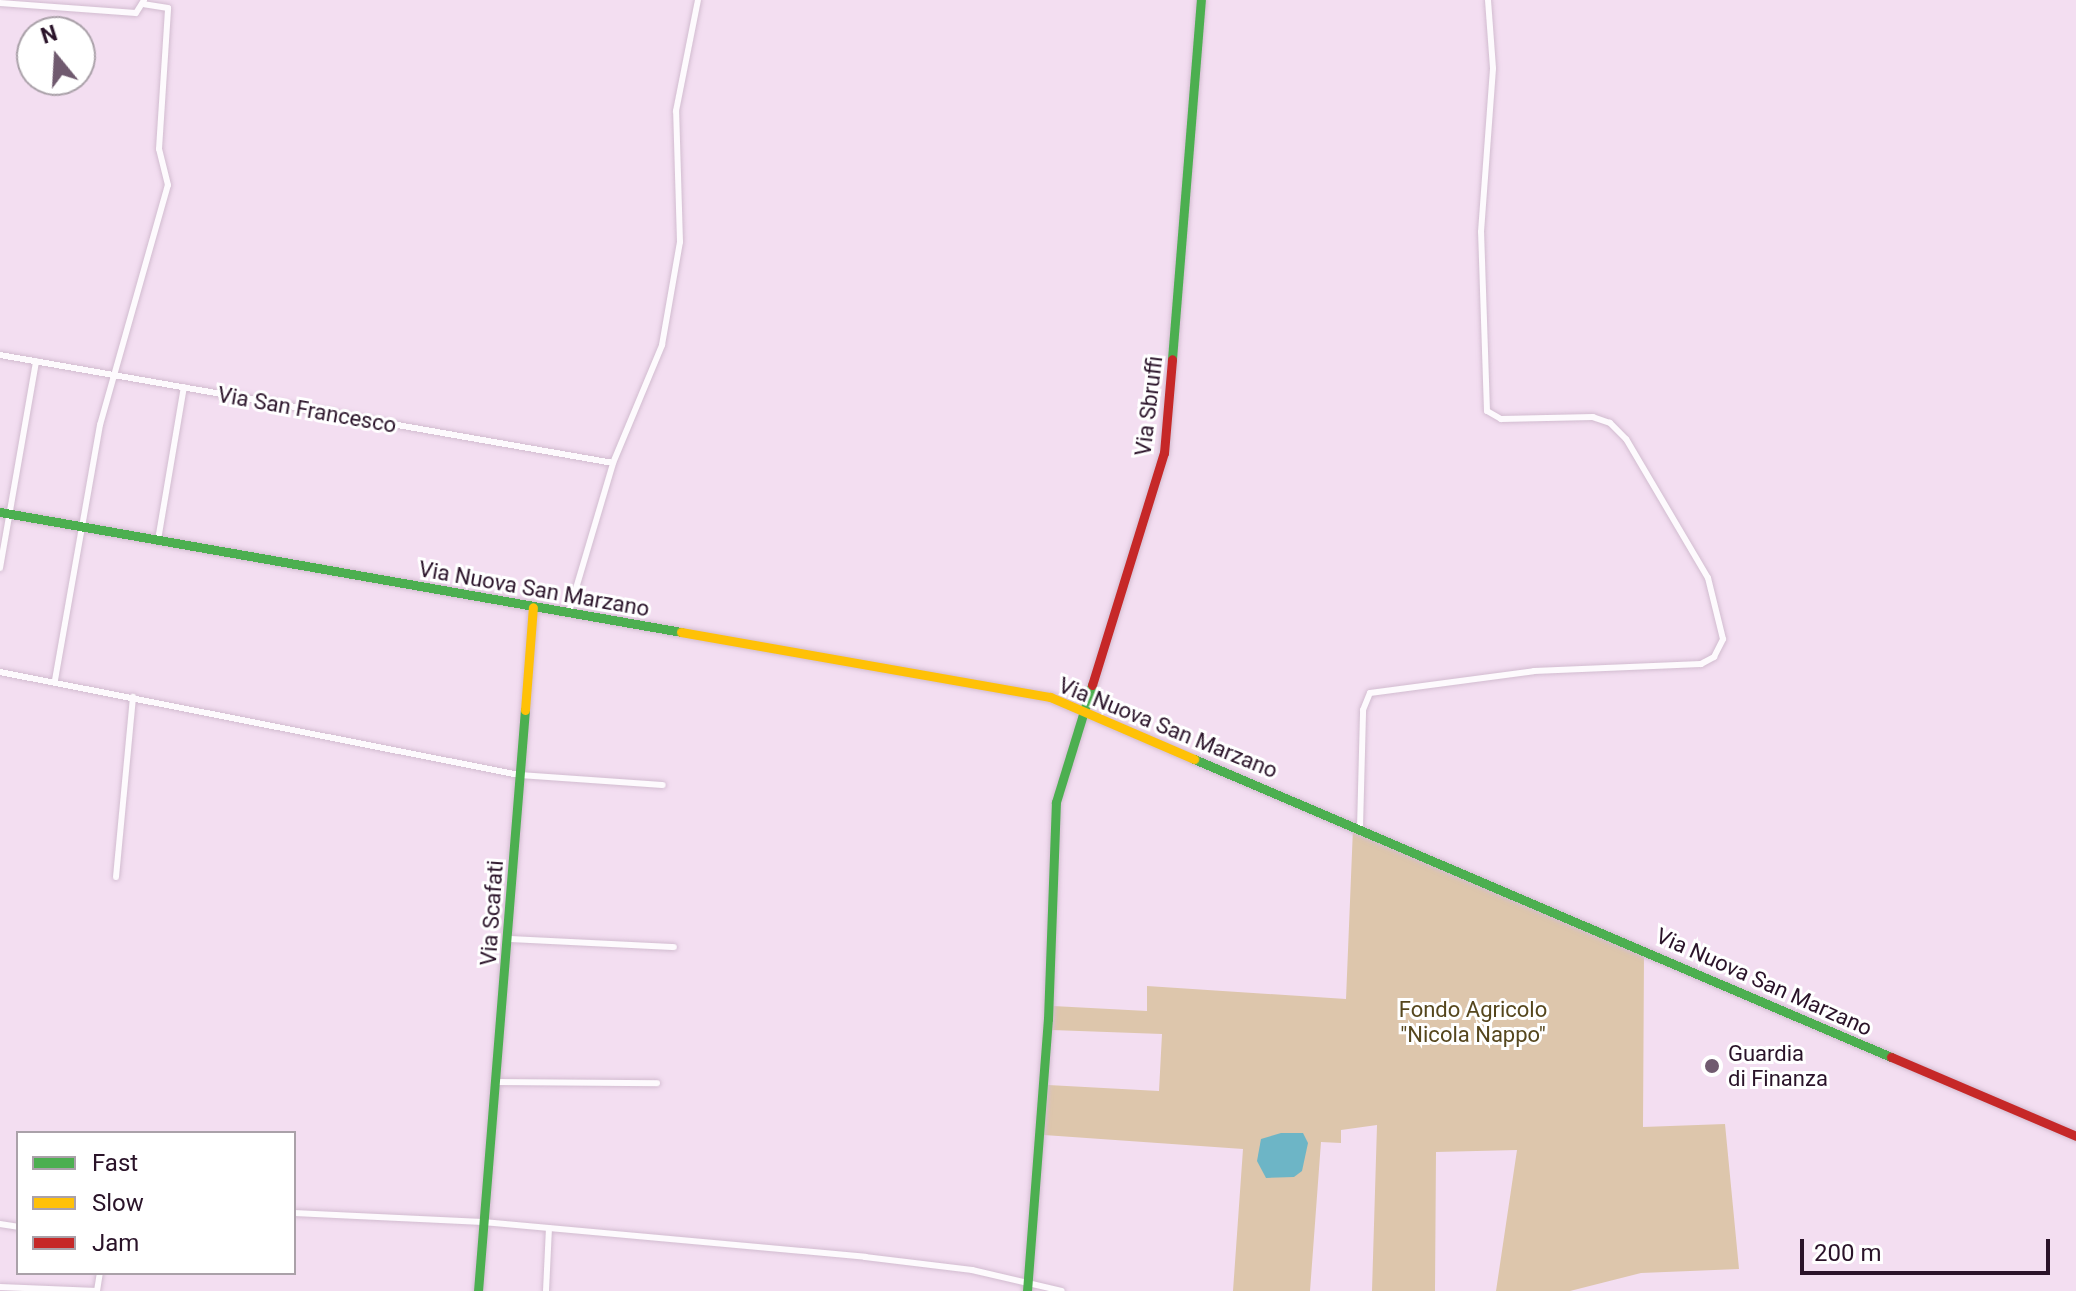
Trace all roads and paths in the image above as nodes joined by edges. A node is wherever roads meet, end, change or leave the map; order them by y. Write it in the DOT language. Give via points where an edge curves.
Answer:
graph roads {
  1 [pos="698,0"];
  2 [pos="1201,0"];
  3 [pos="1488,0"];
  4 [pos="144,2"];
  5 [pos="0,3"];
  6 [pos="0,355"];
  7 [pos="36,361"];
  8 [pos="113,375"];
  9 [pos="184,387"];
  10 [pos="613,463"];
  11 [pos="4,512"];
  12 [pos="83,527"];
  13 [pos="158,540"];
  14 [pos="0,568"];
  15 [pos="533,607"];
  16 [pos="569,612"];
  17 [pos="0,672"];
  18 [pos="55,680"];
  19 [pos="133,697"];
  20 [pos="1084,709"];
  21 [pos="519,775"];
  22 [pos="663,785"];
  23 [pos="1360,828"];
  24 [pos="116,877"];
  25 [pos="508,939"];
  26 [pos="674,947"];
  27 [pos="497,1082"];
  28 [pos="657,1083"];
  29 [pos="2076,1136"];
  30 [pos="296,1213"];
  31 [pos="483,1222"];
  32 [pos="549,1228"];
  33 [pos="1027,1286"];
  34 [pos="0,1287"];
  35 [pos="48,1290"];
  36 [pos="97,1291"];
  37 [pos="478,1291"];
  38 [pos="546,1291"];
  39 [pos="1062,1291"];
  1 -- 10 [label="street" via="676,111 680,242 672,296 660,354"];
  2 -- 20 [label="street, Via Sbruffi" via="1164,453"];
  3 -- 23 [label="street" via="1493,68 1481,232 1487,411 1501,419 1593,417 1610,423 1626,439 1708,578 1723,639 1714,657 1701,664 1534,671 1370,693 1363,710"];
  4 -- 5 [label="street" via="136,13"];
  4 -- 8 [label="street" via="168,8 159,149 168,185"];
  6 -- 7 [label="street, Via San Francesco"];
  7 -- 8 [label="street, Via San Francesco"];
  7 -- 11 [label="street"];
  8 -- 9 [label="street, Via San Francesco"];
  8 -- 12 [label="street"];
  9 -- 10 [label="street, Via San Francesco"];
  9 -- 13 [label="street"];
  10 -- 16 [label="street"];
  11 -- 12 [label="street, Via Nuova San Marzano"];
  11 -- 14 [label="street"];
  12 -- 13 [label="street, Via Nuova San Marzano"];
  12 -- 18 [label="street"];
  13 -- 15 [label="street, Via Nuova San Marzano"];
  15 -- 16 [label="street, Via Nuova San Marzano"];
  15 -- 21 [label="street, Via Scafati"];
  16 -- 20 [label="street, Via Nuova San Marzano" via="989,685"];
  17 -- 18 [label="street"];
  18 -- 19 [label="street"];
  19 -- 21 [label="street"];
  19 -- 24 [label="street"];
  20 -- 23 [label="street, Via Nuova San Marzano"];
  20 -- 33 [label="street, Via Sbruffi" via="1056,802 1048,1019"];
  21 -- 22 [label="street"];
  21 -- 25 [label="street, Via Scafati"];
  23 -- 29 [label="street, Via Nuova San Marzano"];
  25 -- 26 [label="street"];
  25 -- 27 [label="street, Via Scafati"];
  27 -- 28 [label="street"];
  27 -- 31 [label="street, Via Scafati"];
  30 -- 31 [label="street"];
  31 -- 32 [label="street"];
  31 -- 37 [label="street, Via Scafati"];
  32 -- 33 [label="street" via="865,1257"];
  32 -- 38 [label="street"];
  33 -- 39 [label="street"];
  34 -- 35 [label="street"];
  35 -- 36 [label="street"];
}
